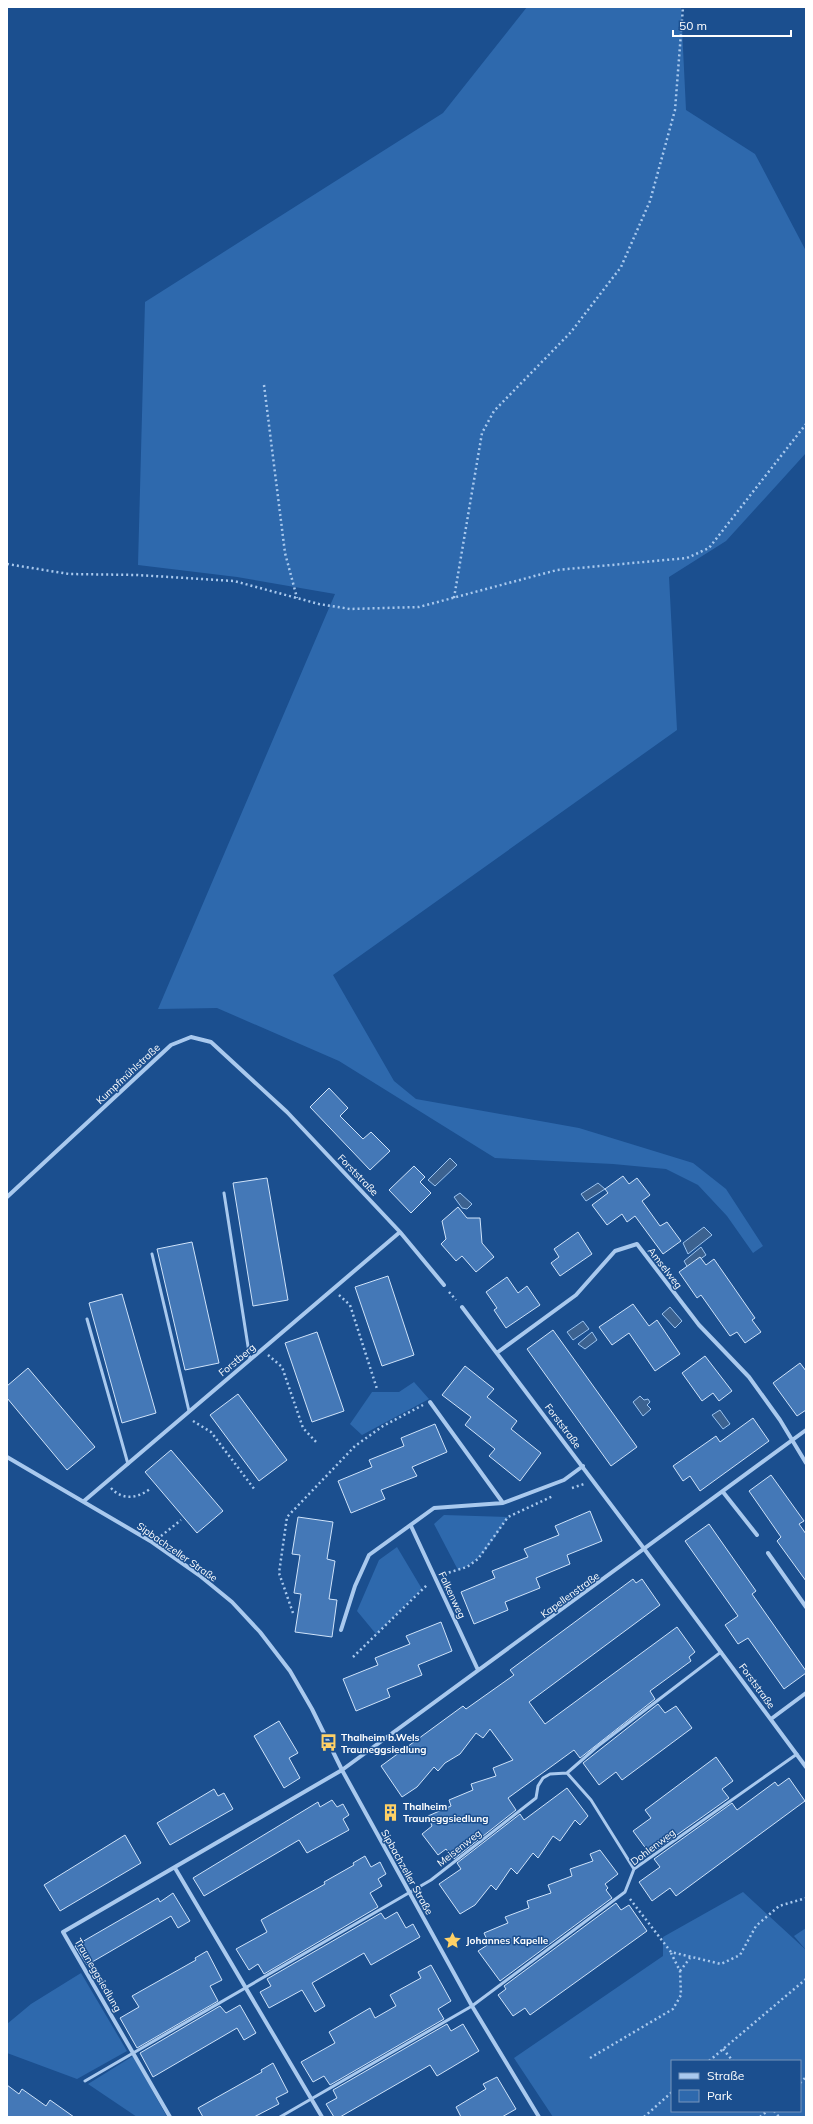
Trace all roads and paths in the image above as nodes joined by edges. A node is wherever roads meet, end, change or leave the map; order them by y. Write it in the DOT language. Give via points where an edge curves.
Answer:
graph roads {
  1 [pos="683,7"];
  2 [pos="264,385"];
  3 [pos="806,424"];
  4 [pos="7,564"];
  5 [pos="297,598"];
  6 [pos="454,598"];
  7 [pos="287,1112"];
  8 [pos="224,1193"];
  9 [pos="7,1197"];
  10 [pos="400,1232"];
  11 [pos="152,1254"];
  12 [pos="444,1285"];
  13 [pos="332,1289"];
  14 [pos="462,1307"];
  15 [pos="87,1319"];
  16 [pos="261,1350"];
  17 [pos="498,1352"];
  18 [pos="250,1359"];
  19 [pos="377,1389"];
  20 [pos="430,1402"];
  21 [pos="189,1411"];
  22 [pos="183,1416"];
  23 [pos="806,1430"];
  24 [pos="792,1440"];
  25 [pos="317,1443"];
  26 [pos="7,1457"];
  27 [pos="806,1463"];
  28 [pos="128,1464"];
  29 [pos="583,1466"];
  30 [pos="594,1481"];
  31 [pos="106,1482"];
  32 [pos="571,1488"];
  33 [pos="150,1489"];
  34 [pos="255,1490"];
  35 [pos="724,1492"];
  36 [pos="557,1494"];
  37 [pos="84,1501"];
  38 [pos="503,1503"];
  39 [pos="181,1520"];
  40 [pos="411,1526"];
  41 [pos="758,1535"];
  42 [pos="152,1542"];
  43 [pos="645,1550"];
  44 [pos="768,1553"];
  45 [pos="435,1577"];
  46 [pos="806,1607"];
  47 [pos="293,1612"];
  48 [pos="341,1630"];
  49 [pos="721,1652"];
  50 [pos="353,1657"];
  51 [pos="478,1670"];
  52 [pos="806,1692"];
  53 [pos="771,1719"];
  54 [pos="797,1754"];
  55 [pos="806,1767"];
  56 [pos="342,1770"];
  57 [pos="567,1773"];
  58 [pos="175,1868"];
  59 [pos="634,1868"];
  60 [pos="409,1892"];
  61 [pos="625,1892"];
  62 [pos="806,1898"];
  63 [pos="671,1952"];
  64 [pos="690,1958"];
  65 [pos="680,1971"];
  66 [pos="806,1979"];
  67 [pos="244,1987"];
  68 [pos="472,2006"];
  69 [pos="723,2049"];
  70 [pos="134,2052"];
  71 [pos="590,2058"];
  72 [pos="710,2060"];
  73 [pos="732,2060"];
  74 [pos="85,2081"];
  75 [pos="671,2093"];
  76 [pos="312,2098"];
  77 [pos="536,2116"];
  78 [pos="170,2117"];
  79 [pos="280,2117"];
  80 [pos="322,2117"];
  81 [pos="644,2117"];
  1 -- 6 [label="path" via="675,110 650,201 621,267 571,332 494,411 482,433"];
  2 -- 5 [label="path" via="285,553"];
  3 -- 6 [label="path" via="709,548 687,558 557,570"];
  4 -- 5 [label="path" via="69,574 234,581"];
  5 -- 6 [label="path" via="350,609 419,607"];
  7 -- 9 [label="street, Kumpfmühlstraße" via="211,1042 191,1037 171,1044"];
  7 -- 10 [label="street, Forststraße"];
  8 -- 18 [label="lane"];
  10 -- 12 [label="street, Forststraße"];
  10 -- 13 [label="street, Forstberg"];
  11 -- 21 [label="lane"];
  12 -- 14 [label="path"];
  13 -- 16 [label="street, Forstberg"];
  13 -- 19 [label="path" via="350,1305"];
  14 -- 17 [label="street, Forststraße"];
  15 -- 28 [label="lane"];
  16 -- 18 [label="street, Forstberg"];
  16 -- 25 [label="path" via="282,1367 303,1428"];
  17 -- 24 [label="street, Amselweg" via="576,1295 615,1251 637,1244 699,1324 749,1377"];
  17 -- 29 [label="street, Forststraße"];
  18 -- 21 [label="street, Forstberg"];
  20 -- 38 [label="street"];
  20 -- 47 [label="path" via="383,1426 355,1446 287,1517 279,1573"];
  21 -- 22 [label="street, Forstberg"];
  22 -- 28 [label="street, Forstberg"];
  22 -- 34 [label="path" via="211,1432"];
  23 -- 24 [label="street, Kapellenstraße"];
  24 -- 27 [label="street"];
  24 -- 35 [label="street, Kapellenstraße"];
  26 -- 37 [label="street, Sipbachzeller Straße"];
  28 -- 31 [label="street, Forstberg"];
  29 -- 30 [label="street, Forststraße"];
  29 -- 38 [label="street" via="564,1480"];
  30 -- 32 [label="path"];
  30 -- 43 [label="street, Forststraße"];
  31 -- 33 [label="path" via="114,1492 123,1497 142,1496"];
  31 -- 37 [label="street, Forstberg"];
  35 -- 41 [label="street"];
  35 -- 43 [label="street, Kapellenstraße"];
  36 -- 45 [label="path" via="508,1517 478,1559 467,1567"];
  37 -- 42 [label="street, Sipbachzeller Straße"];
  38 -- 40 [label="street" via="434,1508"];
  39 -- 42 [label="path"];
  40 -- 45 [label="street, Falkenweg"];
  40 -- 48 [label="street" via="369,1555 355,1586"];
  42 -- 56 [label="street, Sipbachzeller Straße" via="232,1602 260,1632 290,1670"];
  43 -- 49 [label="street, Forststraße"];
  43 -- 51 [label="street, Kapellenstraße"];
  44 -- 46 [label="street"];
  45 -- 50 [label="path"];
  45 -- 51 [label="street, Falkenweg"];
  49 -- 53 [label="street, Forststraße"];
  49 -- 57 [label="lane" via="598,1746"];
  51 -- 56 [label="street, Kapellenstraße"];
  52 -- 53 [label="street"];
  53 -- 54 [label="street, Forststraße"];
  54 -- 55 [label="street, Forststraße"];
  54 -- 59 [label="lane, Dohlenweg"];
  56 -- 58 [label="street, Trauneggsiedlung"];
  56 -- 60 [label="street, Sipbachzeller Straße"];
  57 -- 59 [label="lane" via="591,1800"];
  57 -- 60 [label="lane, Meisenweg" via="550,1774 543,1778 538,1786 536,1798 431,1880"];
  58 -- 67 [label="street"];
  58 -- 70 [label="street, Trauneggsiedlung" via="64,1932"];
  59 -- 61 [label="lane, Dohlenweg"];
  60 -- 67 [label="lane"];
  60 -- 68 [label="street, Sipbachzeller Straße"];
  61 -- 63 [label="path"];
  61 -- 68 [label="lane"];
  62 -- 64 [label="path" via="780,1906 756,1926 740,1955 721,1964"];
  63 -- 64 [label="path"];
  63 -- 65 [label="path"];
  64 -- 65 [label="path"];
  65 -- 71 [label="path" via="681,1995 673,2009"];
  66 -- 69 [label="path"];
  67 -- 70 [label="lane"];
  67 -- 76 [label="street"];
  68 -- 76 [label="lane"];
  68 -- 77 [label="street, Sipbachzeller Straße"];
  69 -- 72 [label="path"];
  69 -- 73 [label="path"];
  70 -- 74 [label="lane"];
  70 -- 78 [label="street, Trauneggsiedlung"];
  75 -- 81 [label="path"];
  76 -- 79 [label="lane"];
  76 -- 80 [label="street"];
}
